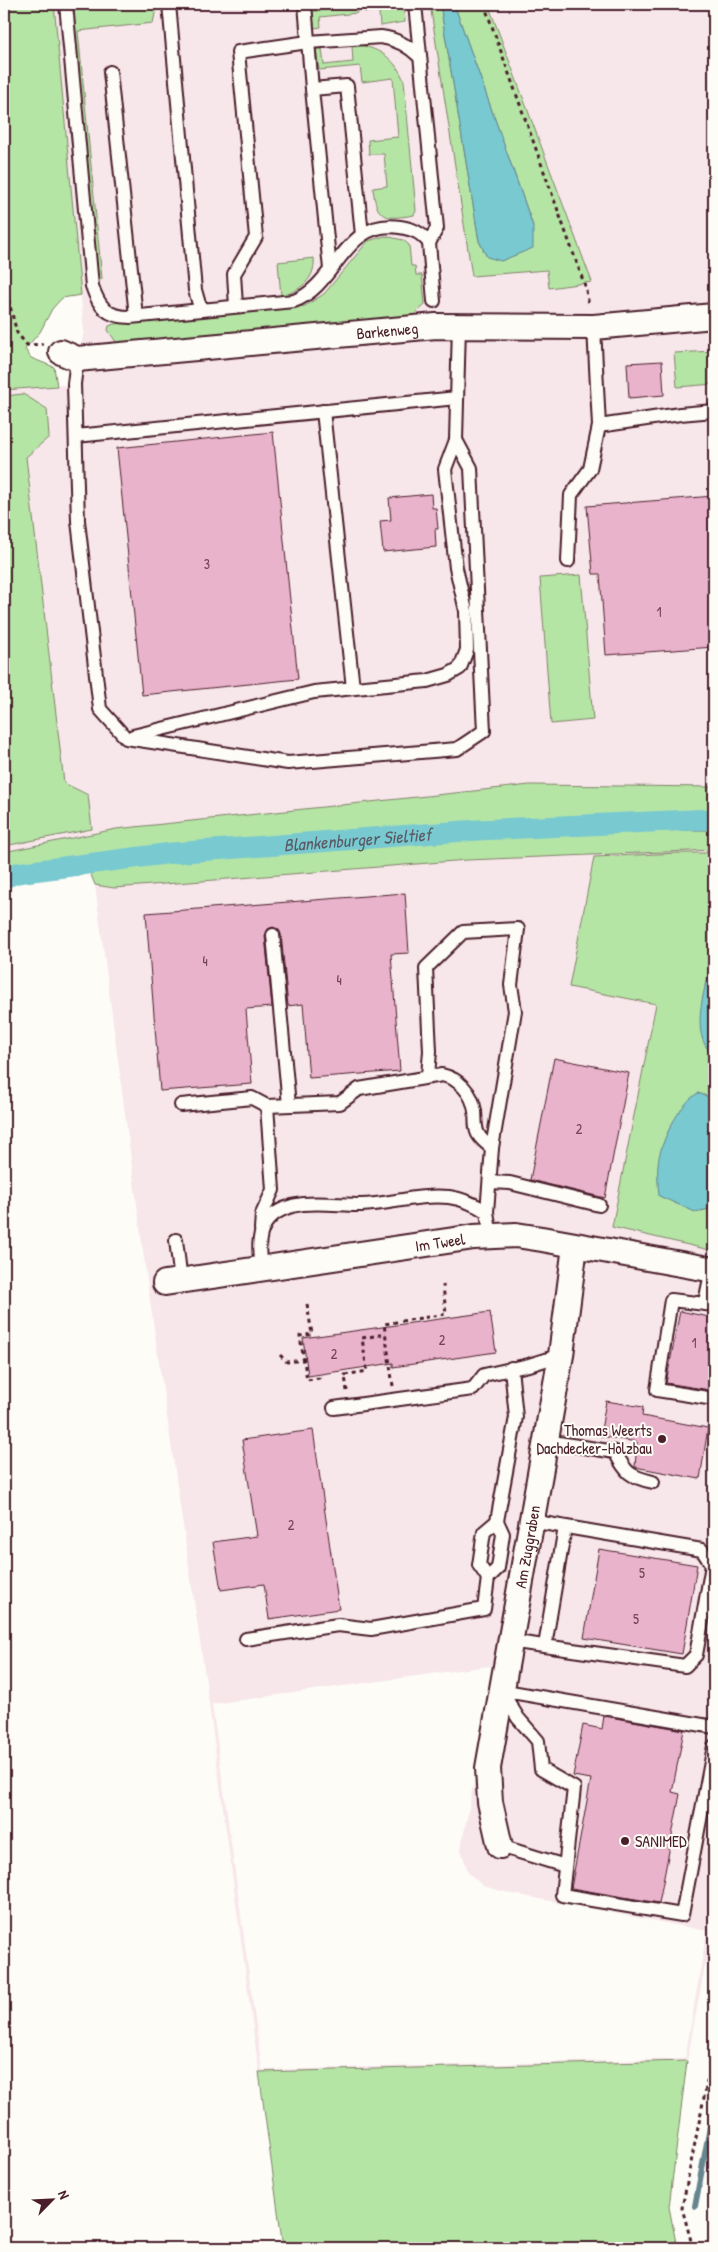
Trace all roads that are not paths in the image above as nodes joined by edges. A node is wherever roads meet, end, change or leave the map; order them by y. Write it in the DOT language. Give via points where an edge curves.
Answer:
graph roads {
  1 [pos="66,4"];
  2 [pos="169,4"];
  3 [pos="305,4"];
  4 [pos="415,4"];
  5 [pos="308,42"];
  6 [pos="420,57"];
  7 [pos="110,72"];
  8 [pos="312,89"];
  9 [pos="362,235"];
  10 [pos="429,243"];
  11 [pos="330,269"];
  12 [pos="434,300"];
  13 [pos="236,306"];
  14 [pos="204,309"];
  15 [pos="136,316"];
  16 [pos="714,316"];
  17 [pos="459,325"];
  18 [pos="594,327"];
  19 [pos="69,355"];
  20 [pos="457,398"];
  21 [pos="323,411"];
  22 [pos="714,411"];
  23 [pos="599,426"];
  24 [pos="76,436"];
  25 [pos="456,440"];
  26 [pos="568,561"];
  27 [pos="353,688"];
  28 [pos="126,738"];
  29 [pos="273,936"];
  30 [pos="428,1076"];
  31 [pos="181,1105"];
  32 [pos="289,1105"];
  33 [pos="266,1106"];
  34 [pos="492,1148"];
  35 [pos="490,1182"];
  36 [pos="599,1205"];
  37 [pos="487,1212"];
  38 [pos="261,1229"];
  39 [pos="491,1237"];
  40 [pos="176,1240"];
  41 [pos="575,1246"];
  42 [pos="713,1269"];
  43 [pos="261,1270"];
  44 [pos="173,1282"];
  45 [pos="710,1304"];
  46 [pos="561,1355"];
  47 [pos="511,1368"];
  48 [pos="714,1399"];
  49 [pos="334,1408"];
  50 [pos="546,1441"];
  51 [pos="653,1482"];
  52 [pos="497,1521"];
  53 [pos="531,1522"];
  54 [pos="565,1527"];
  55 [pos="488,1578"];
  56 [pos="246,1639"];
  57 [pos="509,1641"];
  58 [pos="545,1646"];
  59 [pos="500,1690"];
  60 [pos="714,1727"];
  61 [pos="714,1746"];
  62 [pos="500,1846"];
  63 [pos="566,1866"];
  1 -- 15 [label="lane" via="92,286 99,305 105,311 122,317"];
  2 -- 14 [label="lane" via="195,290"];
  3 -- 5 [label="lane"];
  4 -- 6 [label="lane"];
  5 -- 6 [label="lane" via="389,38"];
  5 -- 8 [label="lane"];
  5 -- 13 [label="lane" via="238,52 256,237 234,274"];
  6 -- 10 [label="lane" via="437,228"];
  7 -- 15 [label="lane"];
  8 -- 9 [label="lane" via="347,86"];
  8 -- 11 [label="lane"];
  9 -- 10 [label="lane" via="380,226 395,226 415,230"];
  9 -- 11 [label="lane"];
  10 -- 12 [label="lane"];
  11 -- 13 [label="lane" via="300,299"];
  13 -- 14 [label="lane"];
  14 -- 15 [label="lane"];
  16 -- 18 [label="street, Barkenweg"];
  17 -- 18 [label="street, Barkenweg"];
  17 -- 19 [label="street, Barkenweg"];
  17 -- 20 [label="lane"];
  18 -- 23 [label="lane"];
  19 -- 24 [label="lane"];
  20 -- 21 [label="lane"];
  20 -- 25 [label="lane"];
  21 -- 24 [label="lane"];
  21 -- 27 [label="lane"];
  22 -- 23 [label="lane"];
  23 -- 26 [label="lane" via="590,470 571,494"];
  24 -- 28 [label="lane" via="78,521 100,708"];
  25 -- 27 [label="lane" via="445,469 456,568 466,611 468,650 460,668 448,675 427,681"];
  25 -- 28 [label="lane" via="472,468 484,731 457,749 288,763"];
  27 -- 28 [label="lane" via="314,692"];
  29 -- 32 [label="lane"];
  30 -- 32 [label="lane" via="360,1089 340,1103"];
  30 -- 34 [label="lane" via="451,1077 467,1092 475,1110 475,1124 480,1137"];
  30 -- 34 [label="lane" via="426,968 463,932 518,929 511,985 515,1012"];
  31 -- 33 [label="lane" via="252,1098"];
  32 -- 33 [label="lane"];
  33 -- 38 [label="lane" via="272,1190 262,1214"];
  34 -- 35 [label="lane"];
  35 -- 36 [label="lane" via="510,1183"];
  35 -- 37 [label="lane"];
  37 -- 38 [label="lane" via="466,1200 447,1197 361,1205 302,1204 285,1208"];
  37 -- 39 [label="lane"];
  38 -- 43 [label="lane"];
  39 -- 41 [label="street, Im Tweel" via="516,1235"];
  39 -- 43 [label="street, Im Tweel"];
  40 -- 44 [label="lane"];
  41 -- 42 [label="street, Im Tweel"];
  41 -- 46 [label="street, Am Zuggraben"];
  42 -- 45 [label="lane"];
  43 -- 44 [label="street, Im Tweel"];
  45 -- 48 [label="lane" via="671,1300 656,1390"];
  46 -- 47 [label="lane"];
  46 -- 50 [label="street, Am Zuggraben"];
  47 -- 49 [label="lane" via="484,1375 473,1390"];
  47 -- 52 [label="lane" via="516,1417"];
  50 -- 51 [label="lane" via="615,1452 625,1471 637,1479"];
  50 -- 53 [label="street, Am Zuggraben"];
  52 -- 55 [label="lane" via="503,1534 498,1568"];
  52 -- 55 [label="lane" via="484,1532 480,1557 479,1565"];
  53 -- 54 [label="lane"];
  53 -- 57 [label="street, Am Zuggraben"];
  54 -- 58 [label="lane"];
  54 -- 58 [label="lane" via="702,1550 712,1565 696,1655 685,1666"];
  55 -- 56 [label="lane" via="484,1609 371,1629 338,1625"];
  57 -- 58 [label="lane"];
  57 -- 59 [label="street, Am Zuggraben"];
  59 -- 60 [label="lane"];
  59 -- 62 [label="street, Am Zuggraben" via="488,1768 490,1802"];
  59 -- 63 [label="lane" via="538,1741 541,1769 574,1788"];
  61 -- 63 [label="lane" via="682,1915 562,1895"];
  62 -- 63 [label="lane"];
}
